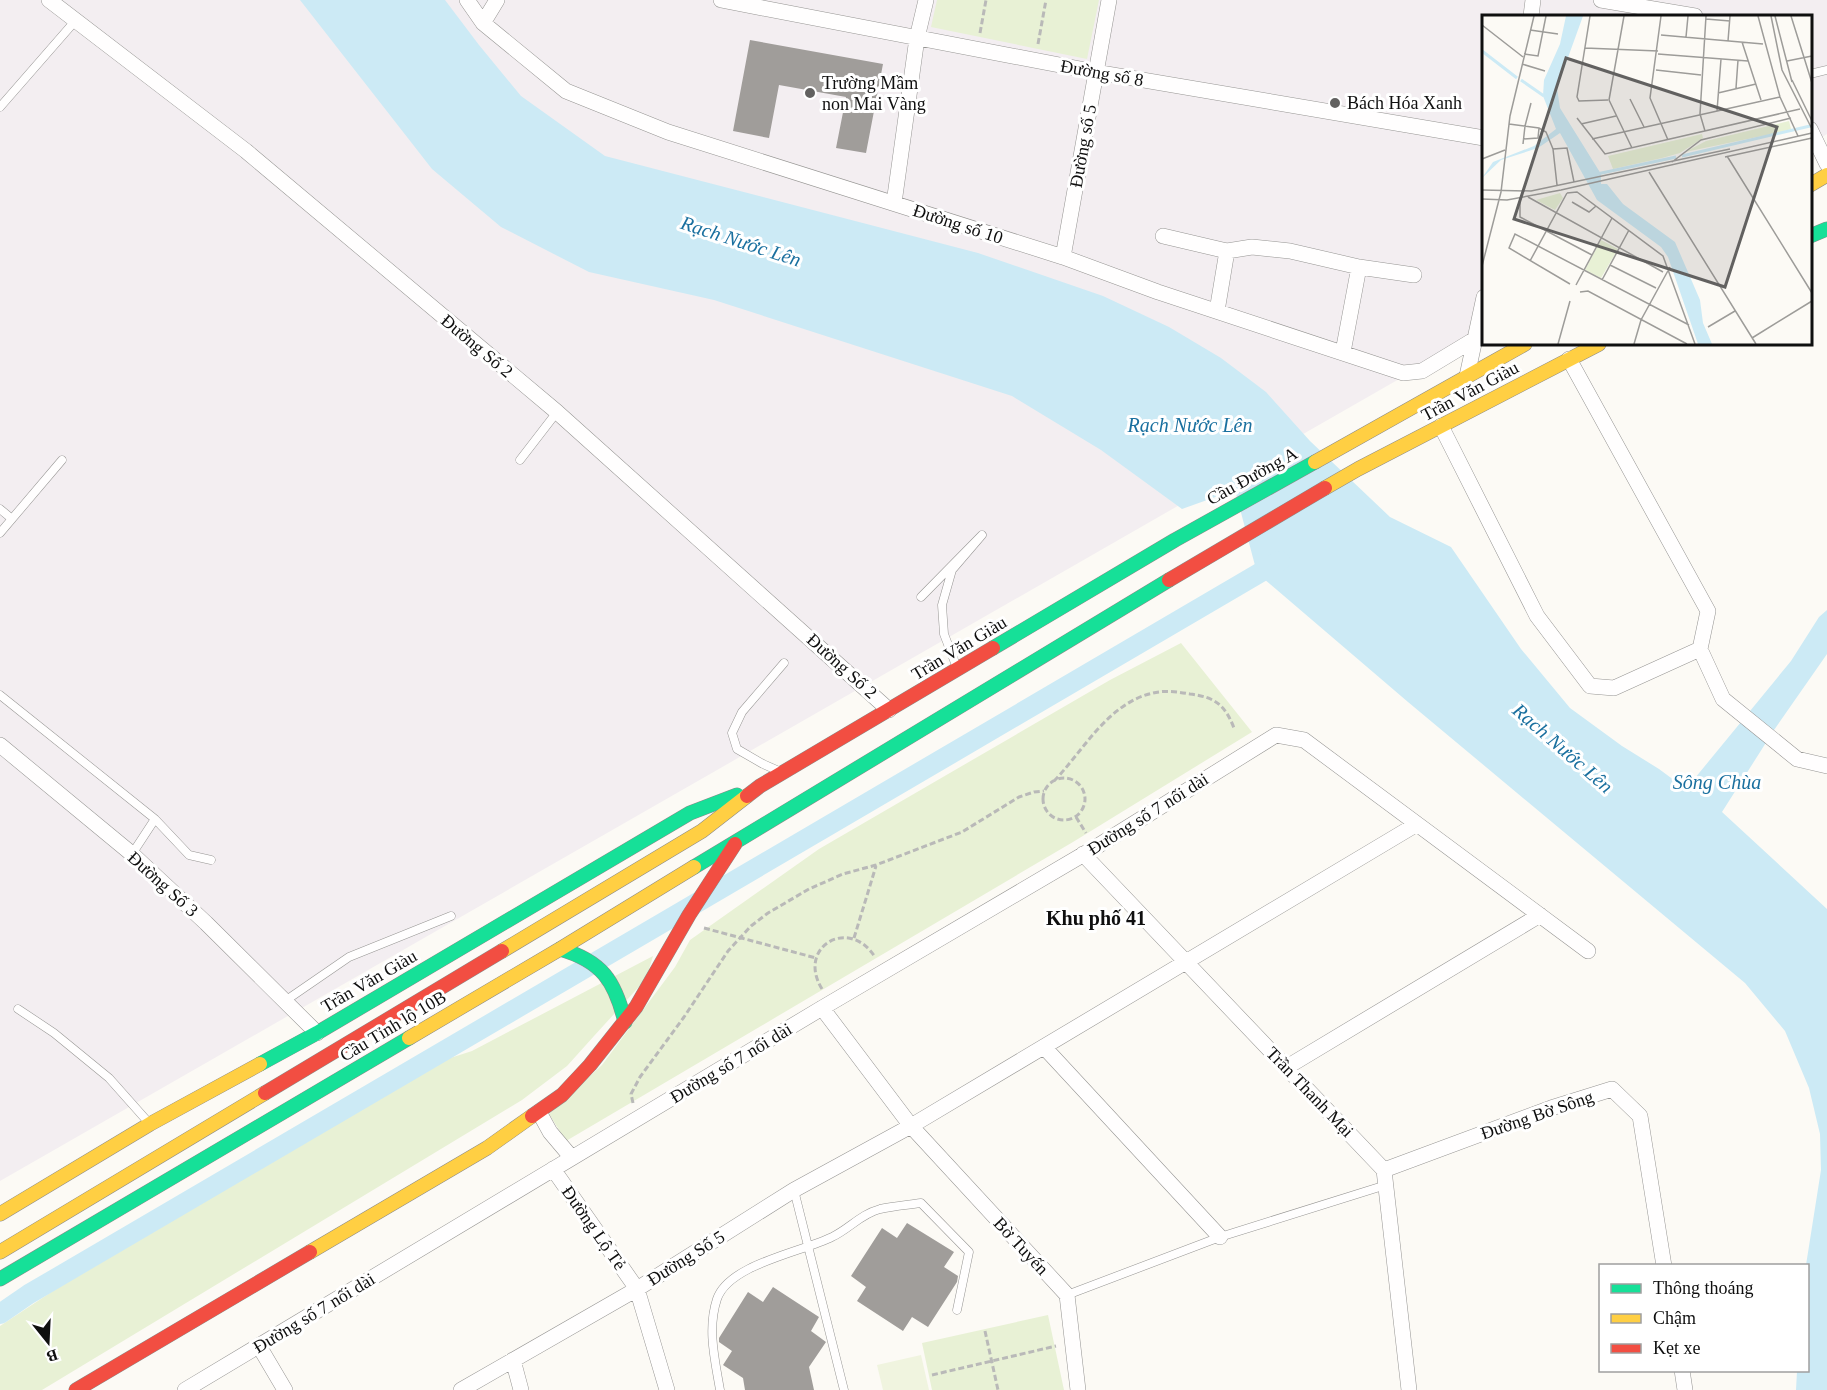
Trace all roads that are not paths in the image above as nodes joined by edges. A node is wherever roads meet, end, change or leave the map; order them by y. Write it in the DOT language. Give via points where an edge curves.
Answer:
graph roads {
  1 [pos="49,0"];
  2 [pos="467,0"];
  3 [pos="496,0"];
  4 [pos="722,0"];
  5 [pos="926,0"];
  6 [pos="1109,0"];
  7 [pos="1533,0"];
  8 [pos="1601,0"];
  9 [pos="1531,15"];
  10 [pos="1679,15"];
  11 [pos="76,21"];
  12 [pos="483,23"];
  13 [pos="917,38"];
  14 [pos="1827,70"];
  15 [pos="1096,72"];
  16 [pos="1812,74"];
  17 [pos="0,107"];
  18 [pos="1812,133"];
  19 [pos="1482,138"];
  20 [pos="1827,164"];
  21 [pos="1827,176"];
  22 [pos="1812,184"];
  23 [pos="894,203"];
  24 [pos="1827,229"];
  25 [pos="1812,235"];
  26 [pos="1163,236"];
  27 [pos="1227,251"];
  28 [pos="1062,257"];
  29 [pos="1359,267"];
  30 [pos="1414,275"];
  31 [pos="1482,305"];
  32 [pos="1217,311"];
  33 [pos="1474,339"];
  34 [pos="1523,345"];
  35 [pos="1597,345"];
  36 [pos="1342,352"];
  37 [pos="1569,359"];
  38 [pos="1467,376"];
  39 [pos="557,412"];
  40 [pos="1441,426"];
  41 [pos="1346,444"];
  42 [pos="62,460"];
  43 [pos="520,460"];
  44 [pos="0,509"];
  45 [pos="12,519"];
  46 [pos="0,533"];
  47 [pos="1175,540"];
  48 [pos="921,597"];
  49 [pos="1700,649"];
  50 [pos="784,663"];
  51 [pos="958,669"];
  52 [pos="0,695"];
  53 [pos="890,710"];
  54 [pos="0,745"];
  55 [pos="1827,766"];
  56 [pos="783,773"];
  57 [pos="760,786"];
  58 [pos="801,801"];
  59 [pos="732,808"];
  60 [pos="155,819"];
  61 [pos="1417,824"];
  62 [pos="738,841"];
  63 [pos="132,854"];
  64 [pos="1083,854"];
  65 [pos="211,860"];
  66 [pos="1540,915"];
  67 [pos="451,916"];
  68 [pos="560,949"];
  69 [pos="1588,951"];
  70 [pos="1186,962"];
  71 [pos="285,1001"];
  72 [pos="826,1006"];
  73 [pos="18,1009"];
  74 [pos="625,1022"];
  75 [pos="317,1033"];
  76 [pos="1044,1047"];
  77 [pos="1287,1068"];
  78 [pos="539,1112"];
  79 [pos="150,1124"];
  80 [pos="911,1126"];
  81 [pos="572,1158"];
  82 [pos="553,1169"];
  83 [pos="1385,1177"];
  84 [pos="794,1190"];
  85 [pos="0,1214"];
  86 [pos="1220,1237"];
  87 [pos="808,1246"];
  88 [pos="0,1252"];
  89 [pos="1665,1264"];
  90 [pos="0,1279"];
  91 [pos="637,1289"];
  92 [pos="1067,1295"];
  93 [pos="957,1310"];
  94 [pos="259,1346"];
  95 [pos="513,1359"];
  96 [pos="1682,1372"];
  97 [pos="76,1390"];
  98 [pos="185,1390"];
  99 [pos="285,1390"];
  100 [pos="461,1390"];
  101 [pos="521,1390"];
  102 [pos="667,1390"];
  103 [pos="720,1390"];
  104 [pos="844,1390"];
  105 [pos="1078,1390"];
  106 [pos="1409,1390"];
  107 [pos="1685,1390"];
  1 -- 11 [label="street, Đường Số 2"];
  2 -- 12 [label="street, Đường số 10"];
  3 -- 12 [label="street"];
  4 -- 13 [label="street, Đường số 8"];
  5 -- 13 [label="street"];
  6 -- 15 [label="street, Đường số 5"];
  7 -- 9 [label="street"];
  8 -- 10 [label="street"];
  11 -- 17 [label="lane"];
  11 -- 39 [label="street, Đường Số 2" via="246,151"];
  12 -- 23 [label="street, Đường số 10" via="566,91 668,132"];
  13 -- 15 [label="street, Đường số 8"];
  13 -- 23 [label="street"];
  14 -- 16 [label="lane"];
  15 -- 19 [label="street, Đường số 8"];
  15 -- 28 [label="street, Đường số 5"];
  18 -- 20 [label="street"];
  21 -- 22 [label="main road"];
  23 -- 28 [label="street, Đường số 10"];
  24 -- 25 [label="main road"];
  26 -- 27 [label="street"];
  27 -- 29 [label="street" via="1252,247 1290,251"];
  27 -- 32 [label="street"];
  28 -- 32 [label="street, Đường số 10"];
  29 -- 30 [label="street"];
  29 -- 36 [label="street"];
  31 -- 33 [label="street"];
  32 -- 36 [label="street, Đường số 10"];
  33 -- 36 [label="street, Đường số 10" via="1422,371 1403,373"];
  33 -- 38 [label="street"];
  34 -- 38 [label="main road, Trần Văn Giàu"];
  35 -- 37 [label="main road, Trần Văn Giàu"];
  37 -- 40 [label="main road, Trần Văn Giàu"];
  37 -- 49 [label="street" via="1708,611"];
  38 -- 41 [label="main road, Trần Văn Giàu"];
  39 -- 43 [label="lane"];
  39 -- 53 [label="street, Đường Số 2"];
  40 -- 49 [label="street" via="1537,616 1590,686 1614,688"];
  40 -- 58 [label="main road, Trần Văn Giàu" via="1358,469 1193,565"];
  41 -- 47 [label="main road, Cầu Đường A"];
  42 -- 45 [label="lane"];
  44 -- 45 [label="lane"];
  45 -- 46 [label="lane"];
  47 -- 51 [label="main road, Trần Văn Giàu"];
  48 -- 51 [label="lane" via="982,535 952,570 942,605 944,634"];
  49 -- 55 [label="street" via="1723,699 1797,759"];
  50 -- 56 [label="lane" via="742,712 732,733 737,749"];
  51 -- 53 [label="main road, Trần Văn Giàu"];
  52 -- 60 [label="lane"];
  53 -- 56 [label="main road, Trần Văn Giàu"];
  54 -- 63 [label="street, Đường Số 3"];
  56 -- 57 [label="main road, Trần Văn Giàu"];
  57 -- 59 [label="main road, Trần Văn Giàu"];
  57 -- 75 [label="main road, Trần Văn Giàu" via="690,813"];
  58 -- 62 [label="main road, Cầu Tỉnh lộ 10B"];
  59 -- 88 [label="main road, Cầu Tỉnh lộ 10B" via="702,831"];
  60 -- 63 [label="lane"];
  60 -- 65 [label="lane" via="189,855"];
  61 -- 64 [label="street, Đường số 7 nối dài" via="1305,740 1276,735"];
  61 -- 66 [label="street"];
  61 -- 70 [label="street, Đường Số 5"];
  62 -- 68 [label="main road, Cầu Tỉnh lộ 10B"];
  62 -- 74 [label="main road"];
  63 -- 71 [label="street, Đường Số 3"];
  64 -- 70 [label="street, Trần Thanh Mại"];
  64 -- 72 [label="street, Đường số 7 nối dài"];
  66 -- 69 [label="street"];
  66 -- 77 [label="street"];
  67 -- 71 [label="lane" via="349,957"];
  68 -- 74 [label="main road" via="590,959 604,972 622,1007"];
  68 -- 90 [label="main road, Cầu Tỉnh lộ 10B"];
  70 -- 76 [label="street, Đường Số 5"];
  70 -- 77 [label="street, Trần Thanh Mại"];
  71 -- 75 [label="street, Đường Số 3"];
  72 -- 80 [label="street, Bờ Tuyến"];
  72 -- 81 [label="street, Đường số 7 nối dài"];
  73 -- 79 [label="lane" via="110,1078"];
  74 -- 78 [label="main road" via="562,1095"];
  75 -- 79 [label="main road, Trần Văn Giàu"];
  76 -- 80 [label="street, Đường Số 5"];
  76 -- 86 [label="street"];
  77 -- 83 [label="street, Trần Thanh Mại"];
  78 -- 81 [label="street"];
  78 -- 97 [label="main road" via="487,1148"];
  79 -- 85 [label="main road, Trần Văn Giàu"];
  80 -- 84 [label="street, Đường Số 5"];
  80 -- 92 [label="street, Bờ Tuyến"];
  81 -- 82 [label="street, Đường số 7 nối dài"];
  82 -- 91 [label="street, Đường Lộ Tẻ"];
  82 -- 94 [label="street, Đường số 7 nối dài"];
  83 -- 86 [label="lane"];
  83 -- 89 [label="street, Đường Bờ Sông" via="1551,1108 1612,1089 1640,1116"];
  83 -- 106 [label="street"];
  84 -- 87 [label="lane"];
  84 -- 91 [label="street, Đường Số 5"];
  86 -- 92 [label="lane"];
  87 -- 93 [label="lane" via="833,1237 878,1210 921,1203 969,1252"];
  87 -- 103 [label="lane" via="772,1258 726,1283 717,1299 711,1339"];
  87 -- 104 [label="lane"];
  91 -- 95 [label="street, Đường Số 5"];
  91 -- 102 [label="street, Đường Lộ Tẻ"];
  92 -- 105 [label="street"];
  94 -- 98 [label="street, Đường số 7 nối dài"];
  94 -- 99 [label="street"];
  95 -- 100 [label="street, Đường Số 5"];
  95 -- 101 [label="street"];
  96 -- 107 [label="street"];
}
